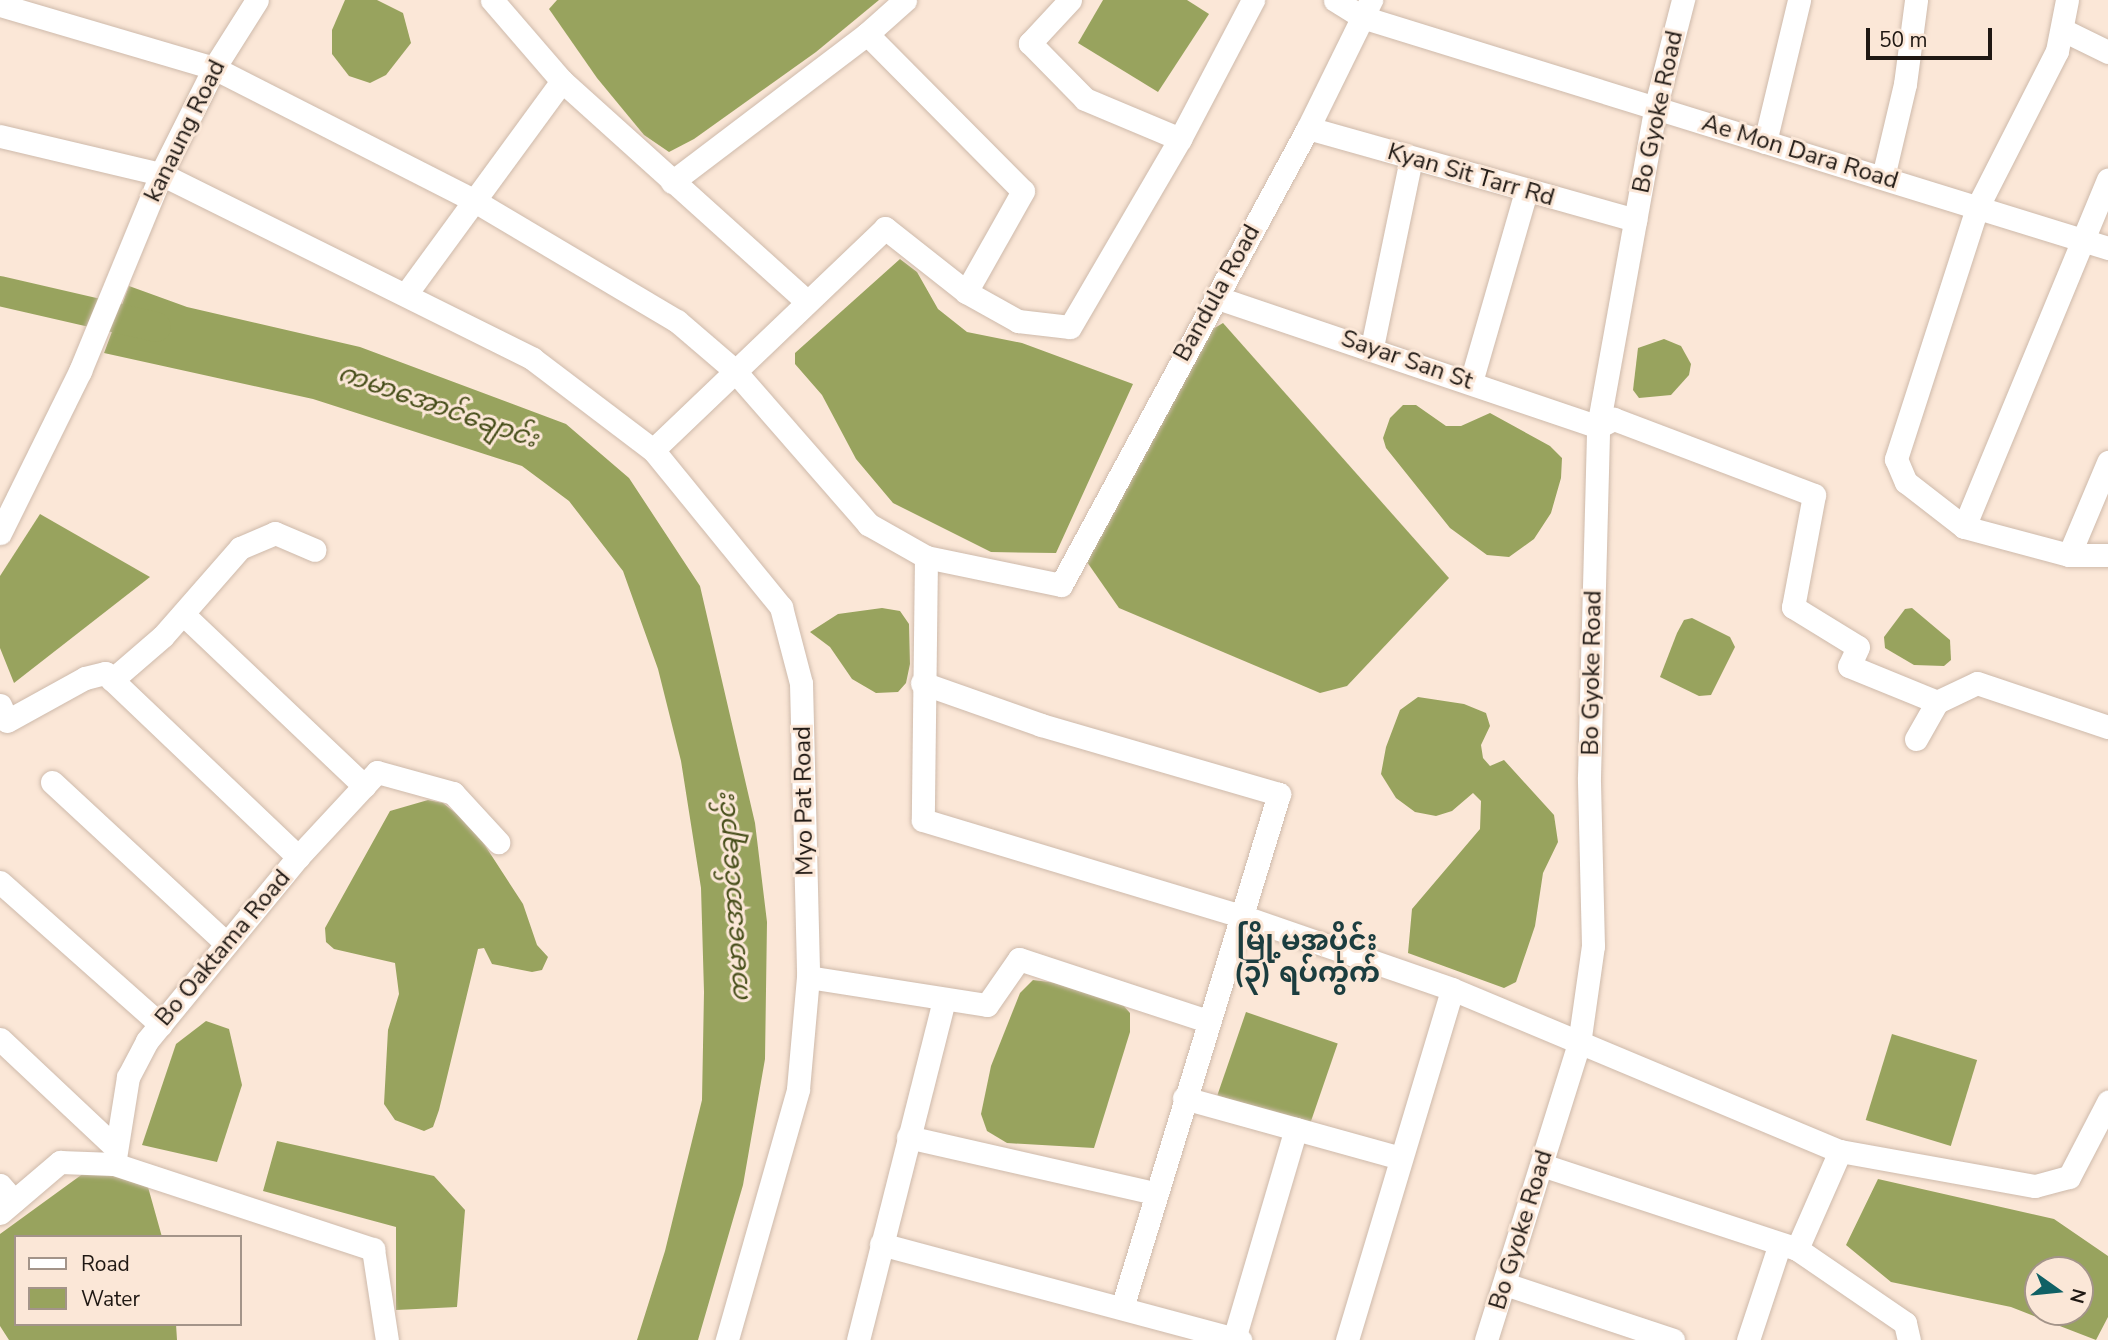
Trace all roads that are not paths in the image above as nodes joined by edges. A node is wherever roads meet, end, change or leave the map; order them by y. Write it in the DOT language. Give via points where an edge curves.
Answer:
graph roads {
  1 [pos="257,0"];
  2 [pos="492,0"];
  3 [pos="905,0"];
  4 [pos="1070,0"];
  5 [pos="1253,0"];
  6 [pos="1335,0"];
  7 [pos="1683,0"];
  8 [pos="1799,0"];
  9 [pos="1916,0"];
  10 [pos="2067,0"];
  11 [pos="0,5"];
  12 [pos="1366,8"];
  13 [pos="2063,30"];
  14 [pos="867,34"];
  15 [pos="2108,52"];
  16 [pos="214,68"];
  17 [pos="562,81"];
  18 [pos="1655,109"];
  19 [pos="1308,128"];
  20 [pos="0,136"];
  21 [pos="1180,139"];
  22 [pos="1765,142"];
  23 [pos="1411,159"];
  24 [pos="161,174"];
  25 [pos="1884,177"];
  26 [pos="2108,180"];
  27 [pos="672,182"];
  28 [pos="1526,192"];
  29 [pos="473,200"];
  30 [pos="1977,208"];
  31 [pos="1635,220"];
  32 [pos="2082,240"];
  33 [pos="2108,248"];
  34 [pos="966,292"];
  35 [pos="406,294"];
  36 [pos="1214,297"];
  37 [pos="806,301"];
  38 [pos="1372,347"];
  39 [pos="733,369"];
  40 [pos="1471,382"];
  41 [pos="1598,427"];
  42 [pos="653,450"];
  43 [pos="2108,462"];
  44 [pos="1964,527"];
  45 [pos="0,533"];
  46 [pos="315,550"];
  47 [pos="2069,555"];
  48 [pos="2108,555"];
  49 [pos="926,558"];
  50 [pos="183,614"];
  51 [pos="112,680"];
  52 [pos="922,683"];
  53 [pos="1937,702"];
  54 [pos="0,705"];
  55 [pos="2108,727"];
  56 [pos="1916,739"];
  57 [pos="52,782"];
  58 [pos="364,786"];
  59 [pos="498,842"];
  60 [pos="298,858"];
  61 [pos="0,882"];
  62 [pos="1241,916"];
  63 [pos="227,944"];
  64 [pos="808,977"];
  65 [pos="1451,989"];
  66 [pos="944,1000"];
  67 [pos="1208,1021"];
  68 [pos="161,1024"];
  69 [pos="0,1039"];
  70 [pos="1579,1044"];
  71 [pos="1184,1098"];
  72 [pos="2108,1102"];
  73 [pos="1296,1129"];
  74 [pos="908,1137"];
  75 [pos="1840,1151"];
  76 [pos="114,1155"];
  77 [pos="1401,1158"];
  78 [pos="1542,1165"];
  79 [pos="1155,1192"];
  80 [pos="5,1200"];
  81 [pos="881,1244"];
  82 [pos="1788,1248"];
  83 [pos="1505,1284"];
  84 [pos="1122,1308"];
  85 [pos="1237,1339"];
  86 [pos="387,1340"];
  87 [pos="727,1340"];
  88 [pos="858,1340"];
  89 [pos="1347,1340"];
  90 [pos="1486,1340"];
  91 [pos="1674,1340"];
  92 [pos="1748,1340"];
  93 [pos="1909,1340"];
  1 -- 16 [label="street, kanaung Road"];
  2 -- 17 [label="street"];
  3 -- 14 [label="street"];
  4 -- 21 [label="street" via="1030,43 1085,99"];
  5 -- 21 [label="street"];
  6 -- 12 [label="street, Ae Mon Dara Road"];
  7 -- 18 [label="street, Bo Gyoke Road"];
  8 -- 22 [label="street"];
  9 -- 25 [label="street" via="1905,84"];
  10 -- 13 [label="street"];
  11 -- 16 [label="street"];
  12 -- 18 [label="street, Ae Mon Dara Road"];
  12 -- 19 [label="street, Bandula Road"];
  13 -- 15 [label="street"];
  13 -- 30 [label="street" via="2057,51"];
  14 -- 27 [label="street"];
  14 -- 34 [label="street" via="1023,191"];
  16 -- 24 [label="street, kanaung Road"];
  16 -- 29 [label="street"];
  17 -- 27 [label="street"];
  17 -- 29 [label="street"];
  18 -- 22 [label="street, Ae Mon Dara Road"];
  18 -- 31 [label="street, Bo Gyoke Road"];
  19 -- 23 [label="street, Kyan Sit Tarr Rd"];
  19 -- 36 [label="street, Bandula Road"];
  20 -- 24 [label="street, Myo Pat Road"];
  21 -- 34 [label="street" via="1070,327 1018,321"];
  22 -- 25 [label="street, Ae Mon Dara Road"];
  23 -- 28 [label="street, Kyan Sit Tarr Rd"];
  23 -- 38 [label="street"];
  24 -- 35 [label="street, Myo Pat Road"];
  24 -- 45 [label="street, kanaung Road" via="80,371"];
  25 -- 30 [label="street, Ae Mon Dara Road"];
  26 -- 32 [label="street"];
  27 -- 37 [label="street"];
  28 -- 31 [label="street, Kyan Sit Tarr Rd"];
  28 -- 40 [label="street"];
  29 -- 35 [label="street"];
  29 -- 39 [label="street" via="677,321"];
  30 -- 32 [label="street, Ae Mon Dara Road"];
  30 -- 44 [label="street" via="1896,459 1906,482"];
  31 -- 41 [label="street, Bo Gyoke Road"];
  32 -- 33 [label="street, Ae Mon Dara Road"];
  32 -- 44 [label="street"];
  34 -- 37 [label="street" via="885,228"];
  35 -- 42 [label="street, Myo Pat Road" via="533,359"];
  36 -- 38 [label="street, Sayar San St"];
  36 -- 49 [label="street, Bandula Road" via="1061,585"];
  37 -- 39 [label="street"];
  38 -- 40 [label="street, Sayar San St"];
  39 -- 42 [label="street"];
  39 -- 49 [label="street" via="868,524"];
  40 -- 41 [label="street, Sayar San St"];
  41 -- 53 [label="street" via="1614,419 1814,495 1793,607 1858,647 1849,666"];
  41 -- 70 [label="street, Bo Gyoke Road" via="1589,777 1593,946"];
  42 -- 64 [label="street, Myo Pat Road" via="781,607 801,683"];
  43 -- 47 [label="street"];
  44 -- 47 [label="street"];
  46 -- 50 [label="street" via="275,533 250,542 229,559"];
  47 -- 48 [label="street"];
  49 -- 52 [label="street"];
  50 -- 51 [label="street"];
  50 -- 58 [label="street"];
  51 -- 54 [label="street" via="105,673 85,678 7,721"];
  51 -- 60 [label="street, Bo Oaktama Road"];
  52 -- 62 [label="street" via="923,820"];
  52 -- 62 [label="street" via="1041,725 1279,794"];
  53 -- 55 [label="street" via="1977,683"];
  53 -- 56 [label="street"];
  57 -- 63 [label="street"];
  58 -- 59 [label="street" via="377,772 453,793"];
  58 -- 60 [label="street"];
  60 -- 63 [label="street, Bo Oaktama Road"];
  61 -- 68 [label="street"];
  62 -- 65 [label="street"];
  62 -- 67 [label="street"];
  63 -- 68 [label="street, Bo Oaktama Road"];
  64 -- 66 [label="street"];
  64 -- 87 [label="street, Myo Pat Road" via="798,1090"];
  65 -- 70 [label="street"];
  65 -- 77 [label="street"];
  66 -- 67 [label="street" via="987,1005 1019,958"];
  66 -- 74 [label="street"];
  67 -- 71 [label="street"];
  68 -- 76 [label="street, Bo Oaktama Road" via="128,1077"];
  69 -- 76 [label="street"];
  70 -- 75 [label="street"];
  70 -- 78 [label="street, Bo Gyoke Road"];
  71 -- 73 [label="street"];
  71 -- 79 [label="street"];
  72 -- 75 [label="street" via="2070,1177 2035,1186"];
  73 -- 77 [label="street"];
  73 -- 85 [label="street"];
  74 -- 79 [label="street"];
  74 -- 81 [label="street"];
  75 -- 82 [label="street"];
  76 -- 80 [label="street" via="60,1162"];
  76 -- 86 [label="street" via="228,1204 373,1249"];
  77 -- 89 [label="street"];
  78 -- 82 [label="street"];
  78 -- 83 [label="street, Bo Gyoke Road"];
  79 -- 84 [label="street"];
  81 -- 84 [label="street"];
  81 -- 88 [label="street"];
  82 -- 92 [label="street"];
  82 -- 93 [label="street" via="1905,1323"];
  83 -- 90 [label="street, Bo Gyoke Road"];
  83 -- 91 [label="street"];
  84 -- 85 [label="street"];
}
